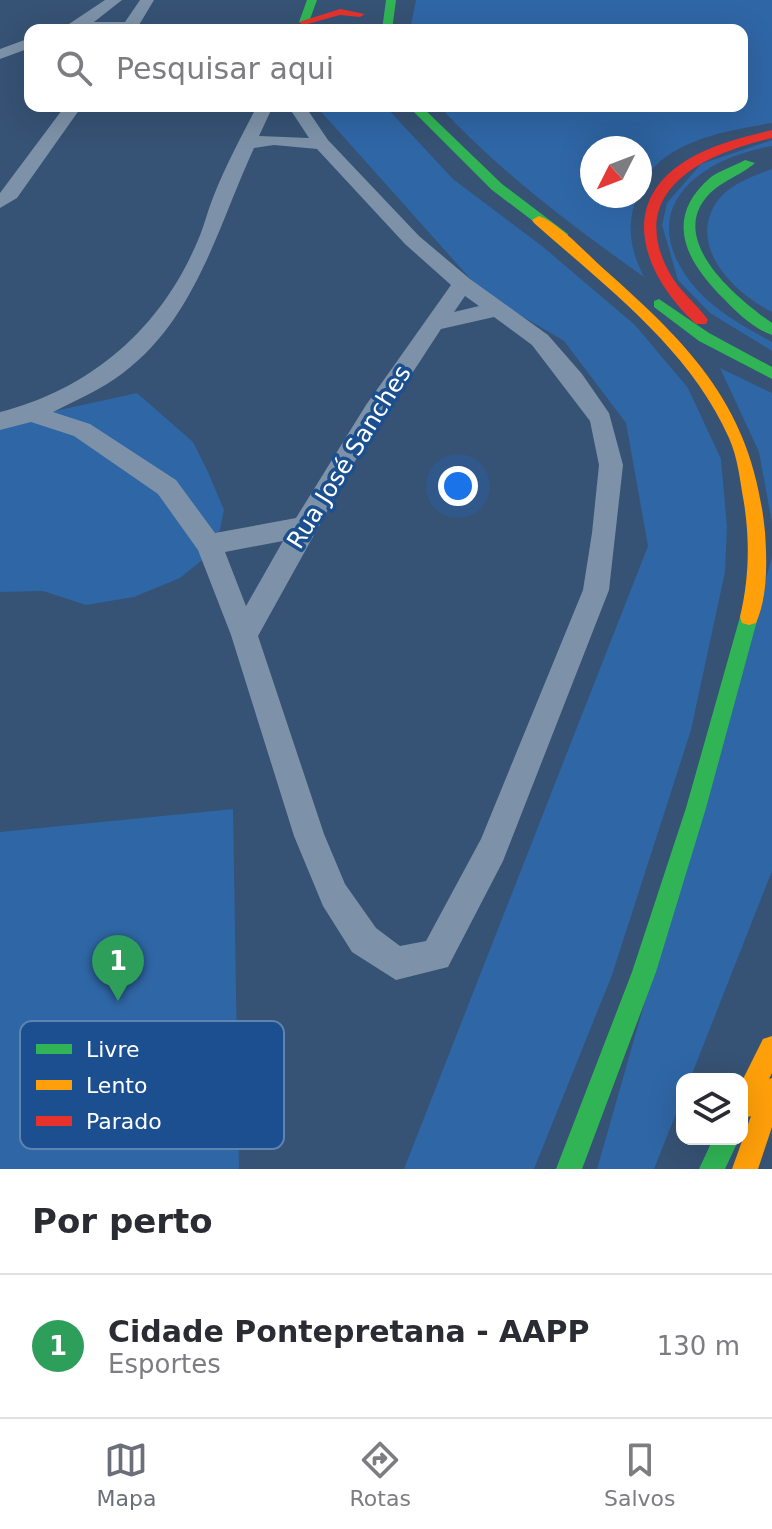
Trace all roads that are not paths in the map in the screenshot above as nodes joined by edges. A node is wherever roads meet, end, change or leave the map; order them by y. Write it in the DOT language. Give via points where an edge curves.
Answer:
graph roads {
  1 [pos="115,0"];
  2 [pos="147,0"];
  3 [pos="312,0"];
  4 [pos="336,0"];
  5 [pos="391,0"];
  6 [pos="360,14"];
  7 [pos="79,24"];
  8 [pos="132,24"];
  9 [pos="303,24"];
  10 [pos="307,24"];
  11 [pos="368,24"];
  12 [pos="388,24"];
  13 [pos="24,45"];
  14 [pos="0,54"];
  15 [pos="70,112"];
  16 [pos="262,112"];
  17 [pos="300,112"];
  18 [pos="420,112"];
  19 [pos="772,134"];
  20 [pos="249,143"];
  21 [pos="322,144"];
  22 [pos="772,158"];
  23 [pos="36,159"];
  24 [pos="0,183"];
  25 [pos="0,202"];
  26 [pos="539,220"];
  27 [pos="463,284"];
  28 [pos="500,309"];
  29 [pos="433,323"];
  30 [pos="772,330"];
  31 [pos="772,366"];
  32 [pos="772,374"];
  33 [pos="94,382"];
  34 [pos="31,413"];
  35 [pos="0,421"];
  36 [pos="82,430"];
  37 [pos="302,527"];
  38 [pos="209,545"];
  39 [pos="244,635"];
  40 [pos="772,1048"];
  41 [pos="772,1090"];
  42 [pos="748,1095"];
  43 [pos="723,1145"];
  44 [pos="569,1169"];
  45 [pos="712,1169"];
  46 [pos="745,1169"];
  1 -- 7 [label="street"];
  2 -- 8 [label="street"];
  3 -- 9 [label="main road"];
  4 -- 6 [label="main road"];
  5 -- 12 [label="main road"];
  6 -- 10 [label="main road" via="340,12"];
  6 -- 11 [label="main road"];
  13 -- 14 [label="street"];
  15 -- 23 [label="street"];
  16 -- 20 [label="street"];
  17 -- 21 [label="street"];
  18 -- 26 [label="main road"];
  19 -- 31 [label="main road" via="701,155 674,174 652,208 650,235 652,255 668,283 697,316"];
  20 -- 21 [label="street"];
  20 -- 33 [label="street" via="205,248 175,301 150,336"];
  21 -- 27 [label="street" via="412,240"];
  22 -- 30 [label="main road" via="715,179 693,204 690,222 691,248 703,272 732,305"];
  23 -- 24 [label="street"];
  23 -- 25 [label="street"];
  26 -- 32 [label="main road" via="704,337"];
  26 -- 44 [label="main road" via="659,329 722,409 747,470 758,540 756,592 696,808 644,972"];
  27 -- 28 [label="street"];
  27 -- 29 [label="street, Rua José Sanches"];
  28 -- 29 [label="street"];
  28 -- 39 [label="street" via="540,340 601,419 611,465 605,533 596,590 492,850 436,955 396,963 364,940 334,895 309,836"];
  29 -- 37 [label="street, Rua José Sanches"];
  33 -- 34 [label="street"];
  33 -- 36 [label="street"];
  34 -- 35 [label="street"];
  34 -- 36 [label="street"];
  36 -- 38 [label="street" via="167,487"];
  37 -- 38 [label="street"];
  37 -- 39 [label="street, Rua José Sanches"];
  38 -- 39 [label="street"];
  40 -- 42 [label="main road"];
  41 -- 46 [label="main road"];
  43 -- 45 [label="main road"];
}
